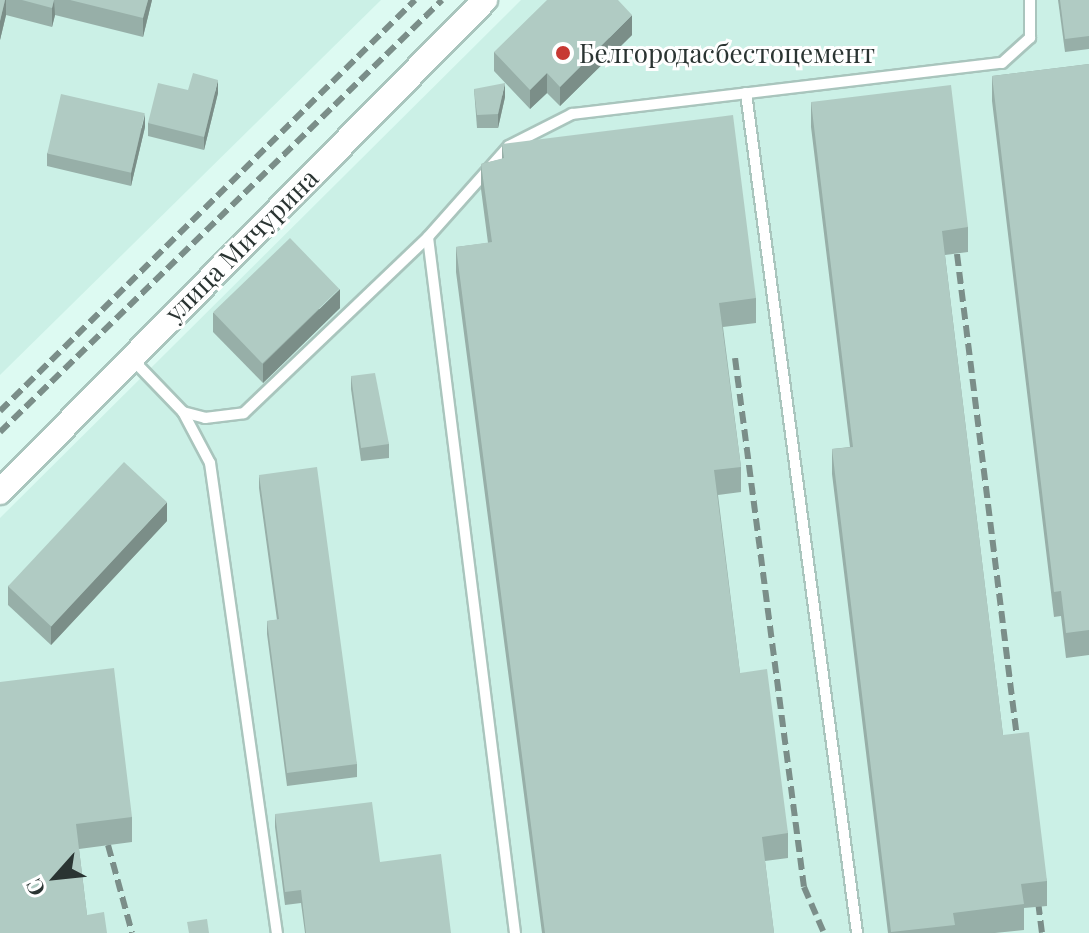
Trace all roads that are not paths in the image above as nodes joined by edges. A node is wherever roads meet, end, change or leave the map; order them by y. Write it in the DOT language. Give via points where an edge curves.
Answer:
graph roads {
  1 [pos="485,0"];
  2 [pos="1030,0"];
  3 [pos="746,93"];
  4 [pos="428,237"];
  5 [pos="129,357"];
  6 [pos="183,412"];
  7 [pos="0,492"];
  8 [pos="277,933"];
  9 [pos="515,933"];
  10 [pos="857,933"];
  1 -- 5 [label="street, улица Мичурина"];
  2 -- 3 [label="lane" via="1030,38 1002,63"];
  3 -- 4 [label="lane" via="572,114 543,126 509,146"];
  3 -- 10 [label="lane"];
  4 -- 6 [label="lane" via="244,413 205,418"];
  4 -- 9 [label="lane"];
  5 -- 6 [label="lane"];
  5 -- 7 [label="street, улица Мичурина"];
  6 -- 8 [label="lane" via="215,488"];
}
